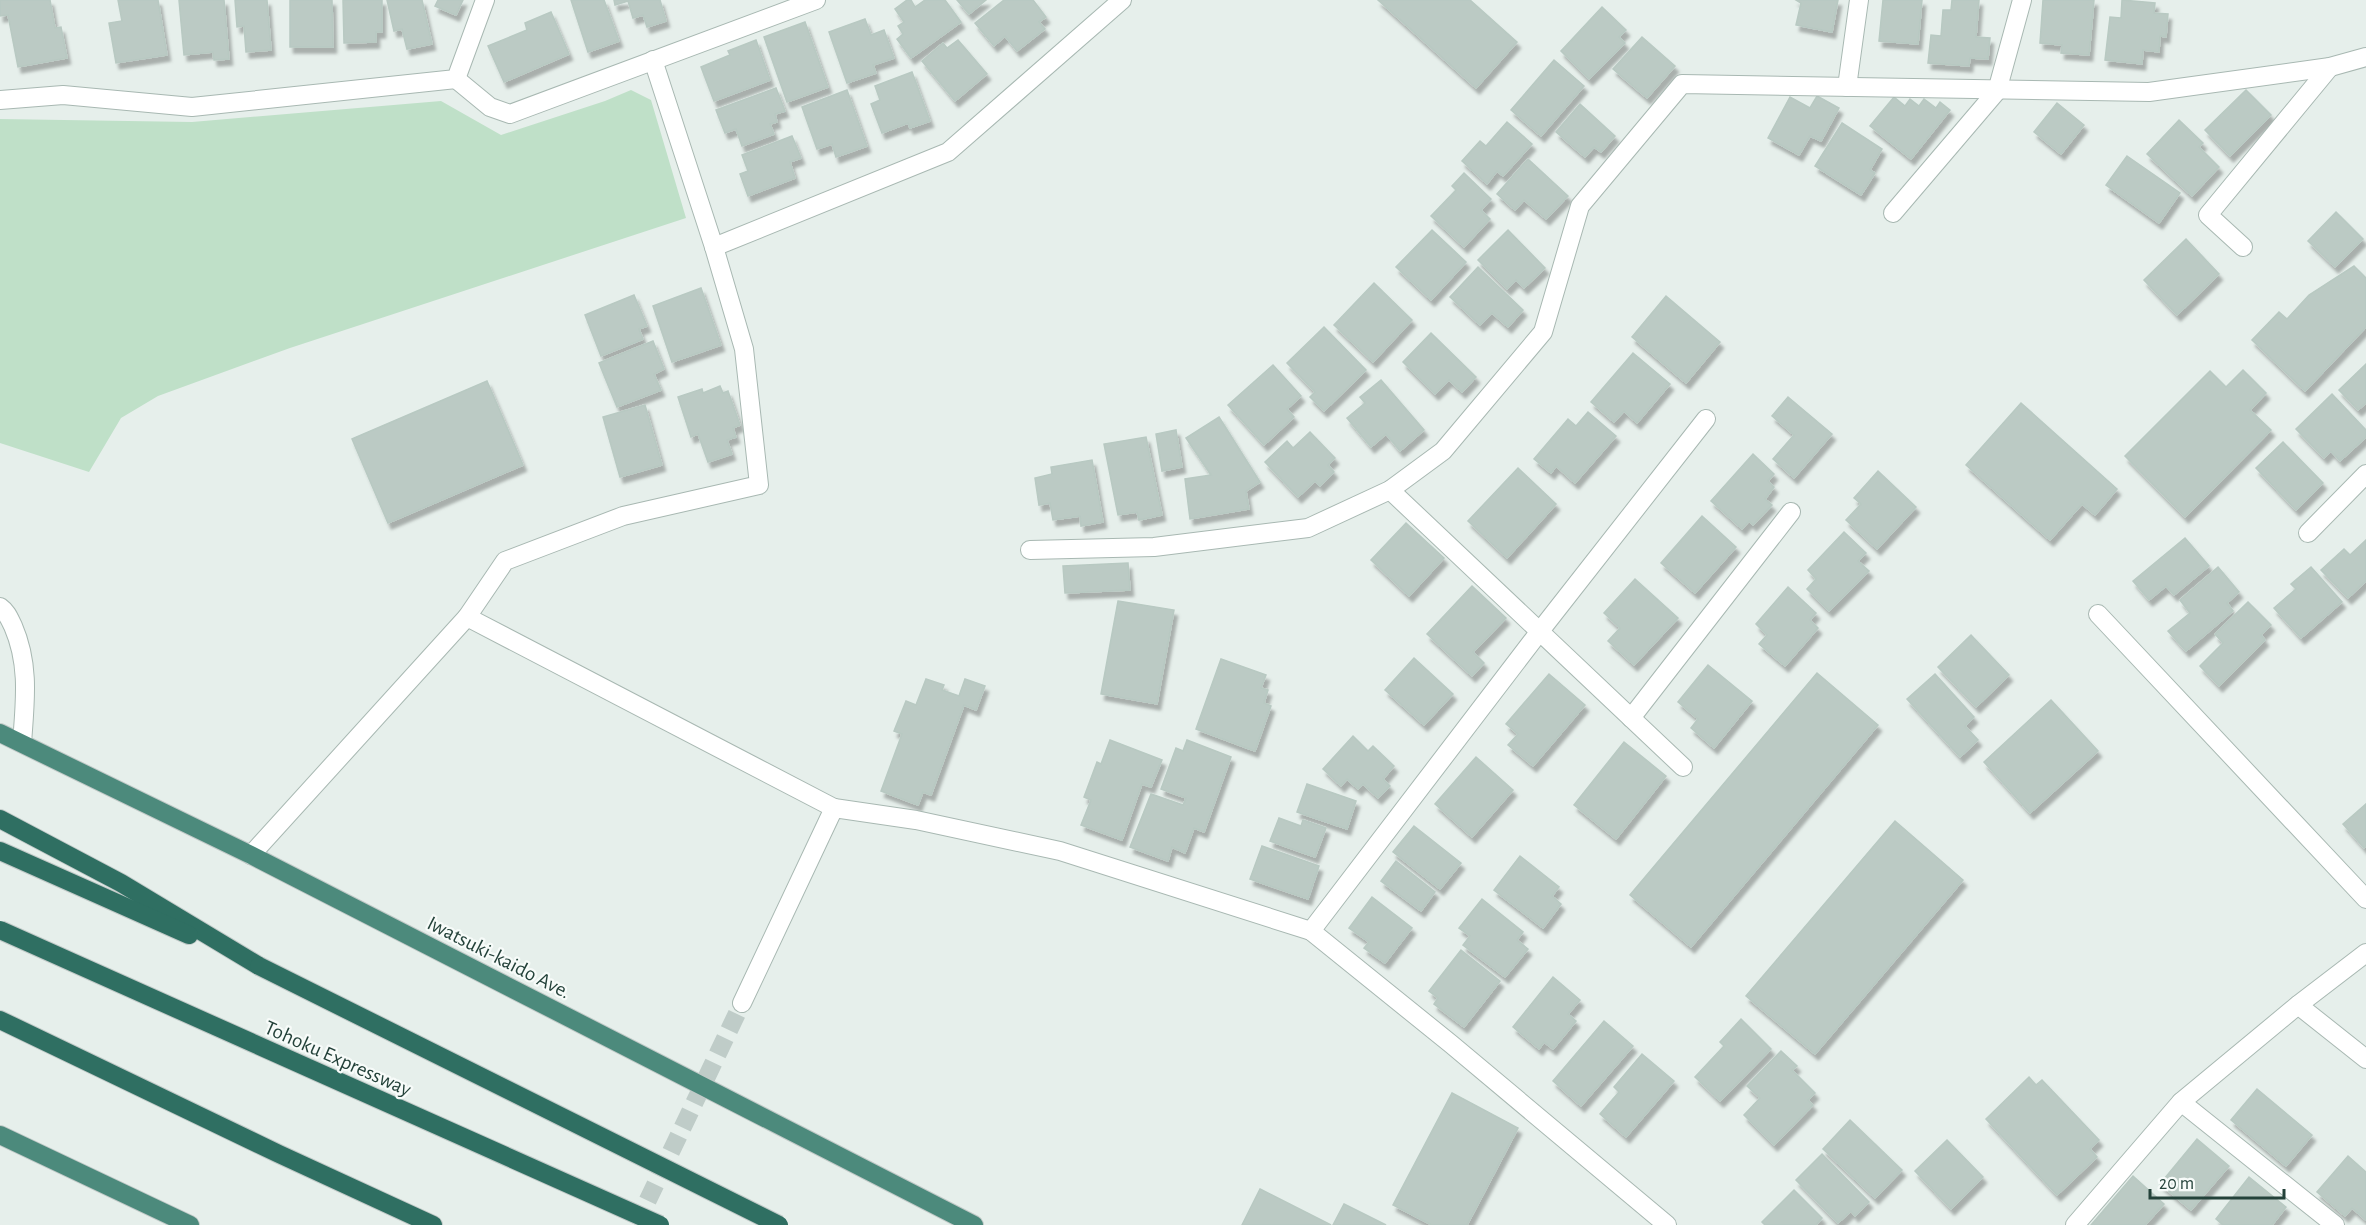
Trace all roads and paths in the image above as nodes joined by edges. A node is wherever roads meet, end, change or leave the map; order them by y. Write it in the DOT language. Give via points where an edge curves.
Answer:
graph roads {
  1 [pos="486,0"];
  2 [pos="816,0"];
  3 [pos="1122,0"];
  4 [pos="1859,0"];
  5 [pos="2022,0"];
  6 [pos="2366,57"];
  7 [pos="653,60"];
  8 [pos="2330,67"];
  9 [pos="456,79"];
  10 [pos="1847,87"];
  11 [pos="1997,91"];
  12 [pos="0,100"];
  13 [pos="1893,213"];
  14 [pos="714,247"];
  15 [pos="2243,247"];
  16 [pos="1706,419"];
  17 [pos="2366,474"];
  18 [pos="1390,490"];
  19 [pos="1791,512"];
  20 [pos="2308,533"];
  21 [pos="1030,550"];
  22 [pos="0,607"];
  23 [pos="2098,614"];
  24 [pos="467,617"];
  25 [pos="1540,631"];
  26 [pos="1631,718"];
  27 [pos="0,733"];
  28 [pos="22,743"];
  29 [pos="1683,766"];
  30 [pos="834,808"];
  31 [pos="0,819"];
  32 [pos="0,851"];
  33 [pos="251,855"];
  34 [pos="2366,899"];
  35 [pos="0,930"];
  36 [pos="1311,931"];
  37 [pos="2366,953"];
  38 [pos="259,966"];
  39 [pos="742,1003"];
  40 [pos="2298,1005"];
  41 [pos="0,1020"];
  42 [pos="2366,1059"];
  43 [pos="2181,1102"];
  44 [pos="2,1137"];
  45 [pos="190,1225"];
  46 [pos="433,1225"];
  47 [pos="660,1225"];
  48 [pos="779,1225"];
  49 [pos="974,1225"];
  50 [pos="1667,1225"];
  51 [pos="2075,1225"];
  52 [pos="2335,1225"];
  1 -- 9 [label="street"];
  2 -- 7 [label="street"];
  3 -- 14 [label="street" via="948,152"];
  4 -- 10 [label="street"];
  5 -- 11 [label="street"];
  6 -- 8 [label="street"];
  7 -- 9 [label="street" via="510,114 490,107"];
  7 -- 14 [label="street"];
  8 -- 11 [label="street" via="2149,92"];
  8 -- 15 [label="street" via="2208,215"];
  9 -- 12 [label="street" via="192,107 63,95"];
  10 -- 11 [label="street"];
  10 -- 18 [label="street" via="1682,84 1580,206 1543,332 1443,451"];
  11 -- 13 [label="street"];
  14 -- 24 [label="street" via="744,349 759,485 623,516 505,561"];
  16 -- 25 [label="street"];
  17 -- 20 [label="street"];
  18 -- 21 [label="street" via="1308,528 1154,547"];
  18 -- 25 [label="street"];
  19 -- 26 [label="street"];
  22 -- 28 [label="street" via="6,611 19,640 26,676"];
  23 -- 34 [label="street"];
  24 -- 30 [label="street"];
  24 -- 33 [label="street"];
  25 -- 26 [label="street"];
  25 -- 36 [label="street"];
  26 -- 29 [label="street"];
  27 -- 28 [label="highway, Iwatsuki-kaido Ave."];
  28 -- 33 [label="highway, Iwatsuki-kaido Ave."];
  30 -- 36 [label="street" via="916,820 1060,851"];
  30 -- 39 [label="street"];
  31 -- 38 [label="highway" via="121,883"];
  32 -- 38 [label="highway"];
  33 -- 49 [label="highway, Iwatsuki-kaido Ave."];
  35 -- 47 [label="highway, Tohoku Expressway, bridge"];
  36 -- 50 [label="street"];
  37 -- 40 [label="street"];
  38 -- 48 [label="highway, bridge"];
  40 -- 42 [label="street"];
  40 -- 43 [label="street"];
  41 -- 46 [label="highway"];
  43 -- 51 [label="street"];
  43 -- 52 [label="street"];
  44 -- 45 [label="highway"];
}
